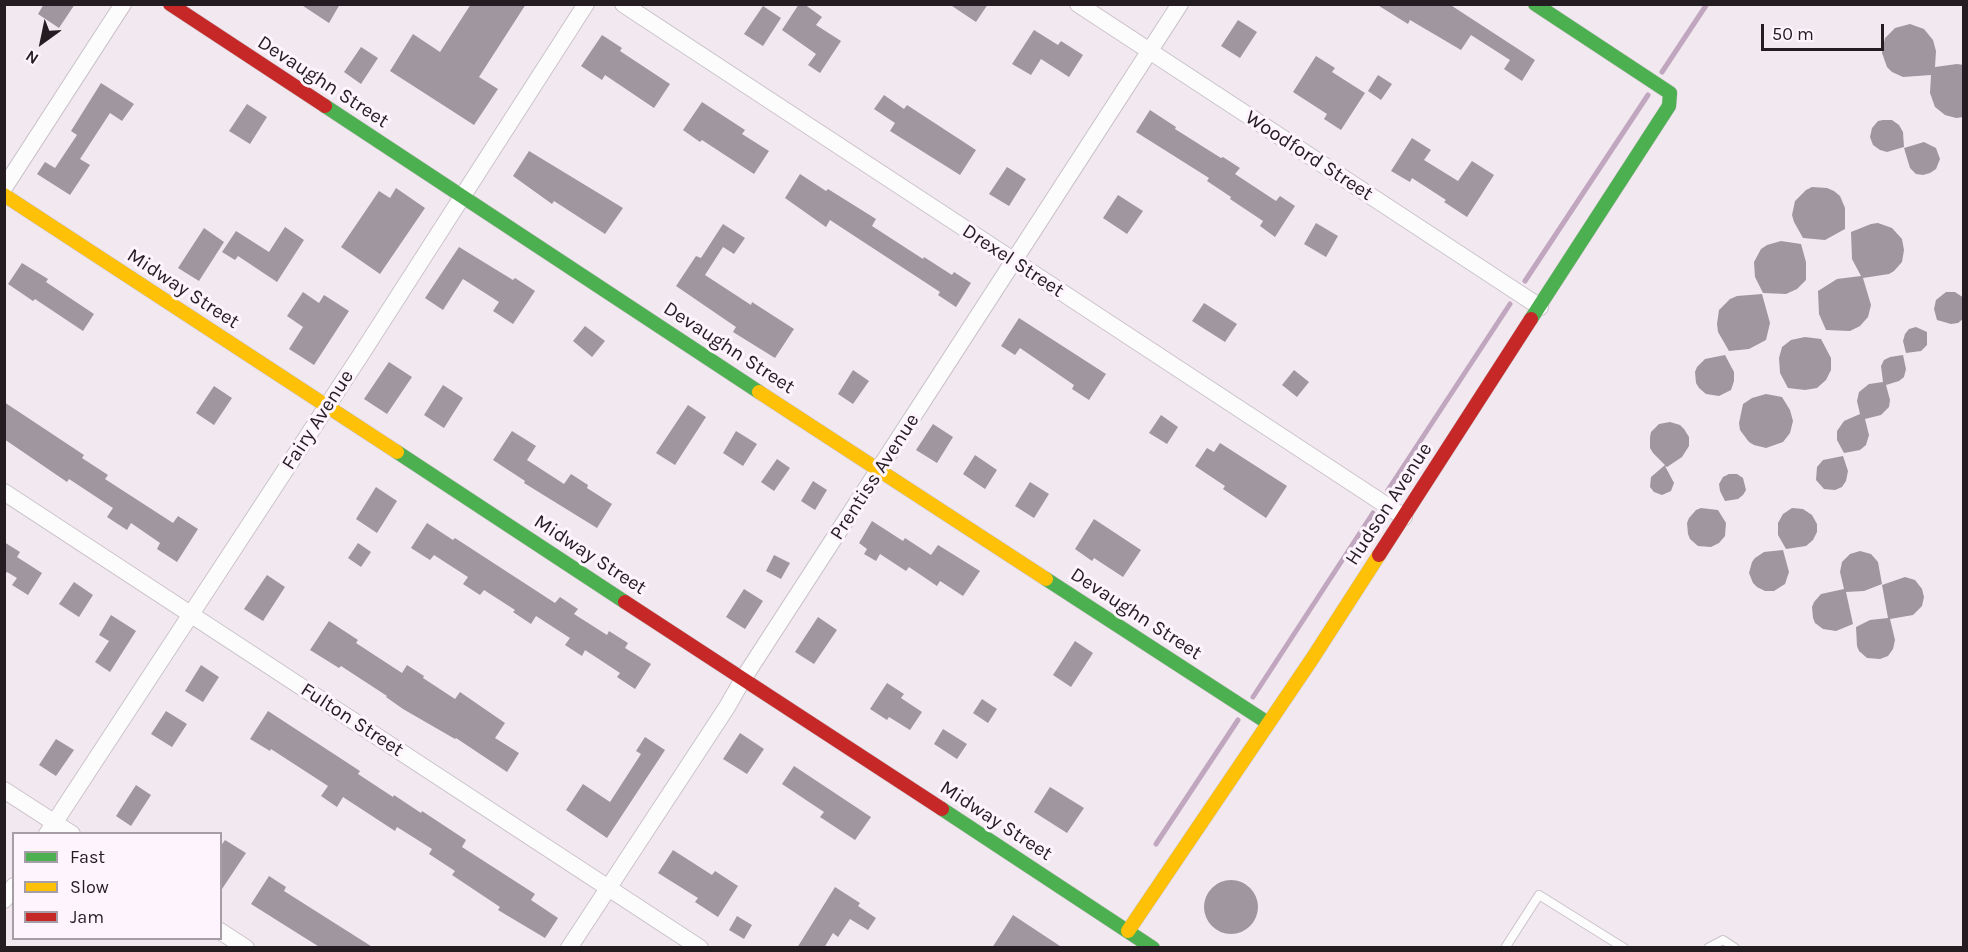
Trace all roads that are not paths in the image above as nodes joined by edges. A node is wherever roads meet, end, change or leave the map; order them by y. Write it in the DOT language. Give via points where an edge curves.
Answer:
graph roads {
  1 [pos="123,4"];
  2 [pos="170,4"];
  3 [pos="586,4"];
  4 [pos="622,4"];
  5 [pos="1078,4"];
  6 [pos="1180,4"];
  7 [pos="1535,4"];
  8 [pos="1150,51"];
  9 [pos="4,188"];
  10 [pos="4,195"];
  11 [pos="462,197"];
  12 [pos="1014,261"];
  13 [pos="1540,307"];
  14 [pos="327,406"];
  15 [pos="879,471"];
  16 [pos="4,492"];
  17 [pos="1404,517"];
  18 [pos="192,614"];
  19 [pos="743,679"];
  20 [pos="1268,723"];
  21 [pos="4,790"];
  22 [pos="51,828"];
  23 [pos="608,888"];
  24 [pos="1128,931"];
  25 [pos="222,932"];
  26 [pos="246,948"];
  27 [pos="569,948"];
  28 [pos="700,948"];
  29 [pos="1153,948"];
  30 [pos="1505,948"];
  31 [pos="1624,948"];
  32 [pos="1707,948"];
  33 [pos="1735,948"];
  1 -- 9 [label="street"];
  2 -- 11 [label="street, Devaughn Street"];
  3 -- 11 [label="street, Fairy Avenue"];
  4 -- 12 [label="street, Drexel Street"];
  5 -- 8 [label="street, Woodford Street"];
  6 -- 8 [label="street, Prentiss Avenue"];
  7 -- 13 [label="street, Hudson Avenue" via="1670,93 1669,106"];
  8 -- 12 [label="street, Prentiss Avenue"];
  8 -- 13 [label="street, Woodford Street"];
  10 -- 14 [label="street, Midway Street"];
  11 -- 14 [label="street, Fairy Avenue"];
  11 -- 15 [label="street, Devaughn Street"];
  12 -- 15 [label="street, Prentiss Avenue"];
  12 -- 17 [label="street, Drexel Street"];
  13 -- 17 [label="street, Hudson Avenue"];
  14 -- 18 [label="street, Fairy Avenue"];
  14 -- 19 [label="street, Midway Street"];
  15 -- 19 [label="street, Prentiss Avenue"];
  15 -- 20 [label="street, Devaughn Street"];
  16 -- 18 [label="street, Fulton Street"];
  17 -- 20 [label="street, Hudson Avenue"];
  18 -- 22 [label="street, Fairy Avenue"];
  18 -- 23 [label="street, Fulton Street"];
  19 -- 23 [label="street, Prentiss Avenue"];
  19 -- 24 [label="street, Midway Street"];
  20 -- 24 [label="street, Hudson Avenue"];
  21 -- 22 [label="street"];
  23 -- 27 [label="street, Prentiss Avenue"];
  23 -- 28 [label="street, Fulton Street"];
  24 -- 29 [label="street, Midway Street"];
  25 -- 26 [label="street"];
  30 -- 31 [label="lane" via="1539,895"];
  32 -- 33 [label="lane" via="1723,940"];
}
